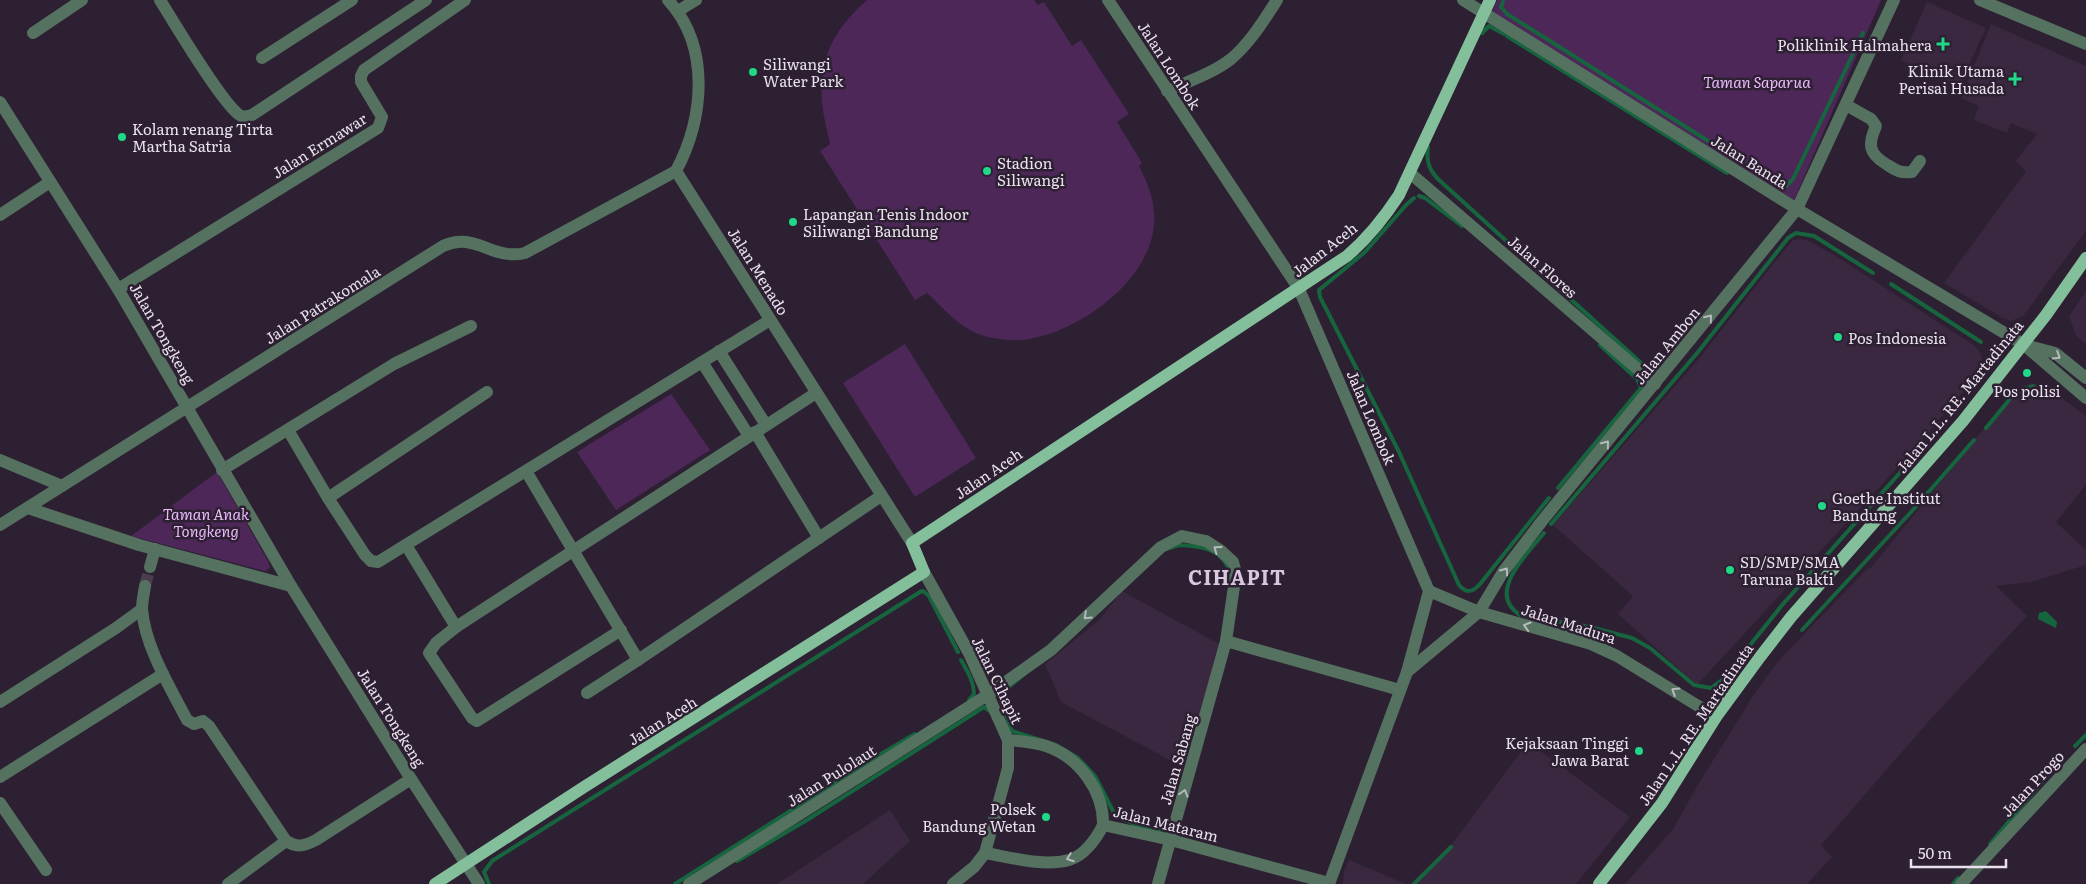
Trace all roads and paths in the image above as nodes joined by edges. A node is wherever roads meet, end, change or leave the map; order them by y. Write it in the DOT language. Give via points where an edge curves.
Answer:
graph roads {
  1 [pos="82,0"];
  2 [pos="160,0"];
  3 [pos="352,0"];
  4 [pos="426,0"];
  5 [pos="668,0"];
  6 [pos="696,0"];
  7 [pos="1108,0"];
  8 [pos="1277,0"];
  9 [pos="1463,0"];
  10 [pos="1490,0"];
  11 [pos="1894,0"];
  12 [pos="1980,0"];
  13 [pos="460,1"];
  14 [pos="678,11"];
  15 [pos="1483,13"];
  16 [pos="33,33"];
  17 [pos="2086,44"];
  18 [pos="262,58"];
  19 [pos="1167,90"];
  20 [pos="0,102"];
  21 [pos="1846,105"];
  22 [pos="1920,161"];
  23 [pos="676,170"];
  24 [pos="1410,173"];
  25 [pos="50,182"];
  26 [pos="1797,209"];
  27 [pos="0,215"];
  28 [pos="2086,258"];
  29 [pos="118,289"];
  30 [pos="1299,289"];
  31 [pos="770,320"];
  32 [pos="471,326"];
  33 [pos="2023,344"];
  34 [pos="719,351"];
  35 [pos="702,362"];
  36 [pos="2086,378"];
  37 [pos="1655,384"];
  38 [pos="487,392"];
  39 [pos="816,392"];
  40 [pos="2086,398"];
  41 [pos="187,408"];
  42 [pos="288,430"];
  43 [pos="757,431"];
  44 [pos="0,460"];
  45 [pos="222,470"];
  46 [pos="526,471"];
  47 [pos="62,486"];
  48 [pos="882,496"];
  49 [pos="328,498"];
  50 [pos="28,508"];
  51 [pos="0,526"];
  52 [pos="819,538"];
  53 [pos="912,543"];
  54 [pos="406,545"];
  55 [pos="155,549"];
  56 [pos="573,550"];
  57 [pos="150,567"];
  58 [pos="924,572"];
  59 [pos="145,586"];
  60 [pos="291,586"];
  61 [pos="1429,591"];
  62 [pos="142,609"];
  63 [pos="1480,612"];
  64 [pos="456,627"];
  65 [pos="622,630"];
  66 [pos="1226,642"];
  67 [pos="638,660"];
  68 [pos="1407,672"];
  69 [pos="163,674"];
  70 [pos="1400,690"];
  71 [pos="587,693"];
  72 [pos="988,694"];
  73 [pos="0,702"];
  74 [pos="1716,717"];
  75 [pos="1008,740"];
  76 [pos="2086,749"];
  77 [pos="0,777"];
  78 [pos="411,779"];
  79 [pos="0,803"];
  80 [pos="1104,825"];
  81 [pos="1171,840"];
  82 [pos="286,841"];
  83 [pos="984,853"];
  84 [pos="466,864"];
  85 [pos="46,870"];
  86 [pos="1329,883"];
  87 [pos="228,884"];
  88 [pos="435,884"];
  89 [pos="479,884"];
  90 [pos="689,884"];
  91 [pos="953,884"];
  92 [pos="1158,884"];
  93 [pos="1599,884"];
  94 [pos="1961,884"];
  1 -- 16 [label="street"];
  2 -- 4 [label="street" via="225,100 246,117"];
  3 -- 18 [label="street"];
  5 -- 14 [label="street"];
  6 -- 14 [label="street"];
  7 -- 19 [label="street, Jalan Lombok"];
  8 -- 19 [label="street" via="1250,39 1231,59 1208,73"];
  9 -- 15 [label="street, Jalan Banda"];
  10 -- 15 [label="main road, Jalan Aceh"];
  11 -- 21 [label="street, Jalan Ambon"];
  12 -- 17 [label="street"];
  13 -- 29 [label="street, Jalan Ermawar" via="364,70 361,82 382,117 378,128"];
  14 -- 23 [label="street" via="696,56 699,81 694,129"];
  15 -- 24 [label="main road, Jalan Aceh"];
  15 -- 26 [label="street, Jalan Banda"];
  19 -- 30 [label="street, Jalan Lombok"];
  20 -- 25 [label="street, Jalan Tongkeng"];
  21 -- 22 [label="street" via="1871,119 1876,126 1871,137 1875,157 1900,172 1912,172"];
  21 -- 26 [label="street, Jalan Ambon"];
  23 -- 31 [label="street, Jalan Menado"];
  23 -- 41 [label="street, Jalan Patrakomala" via="525,253 508,256 475,244 452,242"];
  24 -- 30 [label="main road, Jalan Aceh" via="1383,219 1364,242"];
  24 -- 37 [label="street, Jalan Flores"];
  25 -- 27 [label="street"];
  25 -- 29 [label="street, Jalan Tongkeng"];
  26 -- 33 [label="street, Jalan Banda"];
  37 -- 26 [label="street, Jalan Ambon, one-way"];
  28 -- 33 [label="main road, Jalan L.L. RE. Martadinata"];
  29 -- 41 [label="street, Jalan Tongkeng"];
  30 -- 53 [label="main road, Jalan Aceh"];
  30 -- 61 [label="street, Jalan Lombok"];
  31 -- 34 [label="street"];
  31 -- 39 [label="street, Jalan Menado"];
  32 -- 42 [label="street" via="394,364"];
  33 -- 36 [label="street, Jalan Banda, one-way" via="2054,353"];
  33 -- 40 [label="street, Jalan Banda"];
  33 -- 74 [label="main road, Jalan L.L. RE. Martadinata" via="1932,459 1791,616"];
  34 -- 35 [label="street"];
  34 -- 43 [label="street"];
  35 -- 43 [label="street"];
  35 -- 46 [label="street"];
  63 -- 37 [label="street, Jalan Ambon, one-way" via="1503,572"];
  38 -- 49 [label="street"];
  39 -- 43 [label="street"];
  39 -- 48 [label="street, Jalan Menado"];
  41 -- 45 [label="street, Jalan Tongkeng"];
  41 -- 47 [label="street, Jalan Patrakomala"];
  42 -- 45 [label="street"];
  42 -- 49 [label="street"];
  43 -- 52 [label="street"];
  43 -- 56 [label="street"];
  44 -- 47 [label="street"];
  45 -- 60 [label="street, Jalan Tongkeng"];
  46 -- 54 [label="street"];
  46 -- 56 [label="street"];
  47 -- 50 [label="street, Jalan Patrakomala"];
  48 -- 52 [label="street"];
  48 -- 53 [label="street, Jalan Menado"];
  49 -- 54 [label="street" via="371,561 378,562"];
  50 -- 51 [label="street, Jalan Patrakomala"];
  50 -- 55 [label="street"];
  52 -- 67 [label="street"];
  53 -- 58 [label="main road"];
  54 -- 64 [label="street"];
  55 -- 57 [label="street"];
  55 -- 60 [label="street"];
  56 -- 64 [label="street"];
  56 -- 65 [label="street"];
  58 -- 72 [label="street, Jalan Cihapit"];
  58 -- 84 [label="main road, Jalan Aceh"];
  59 -- 62 [label="street"];
  60 -- 78 [label="street, Jalan Tongkeng"];
  61 -- 63 [label="street, Jalan Madura"];
  61 -- 68 [label="street"];
  62 -- 69 [label="street" via="149,640"];
  62 -- 73 [label="street"];
  63 -- 68 [label="street, Jalan Ambon"];
  74 -- 63 [label="street, Jalan Madura, one-way" via="1617,656 1582,642"];
  64 -- 65 [label="street" via="429,653 477,721"];
  65 -- 67 [label="street"];
  66 -- 70 [label="street"];
  66 -- 72 [label="street, Jalan Sabang, one-way" via="1236,584 1232,562 1206,541 1182,536 1161,547 1051,650"];
  81 -- 66 [label="street, Jalan Sabang, one-way"];
  67 -- 71 [label="street"];
  68 -- 70 [label="street"];
  69 -- 77 [label="street"];
  69 -- 82 [label="street" via="187,720 194,724 202,721 209,726"];
  70 -- 86 [label="street"];
  72 -- 75 [label="street, Jalan Cihapit"];
  72 -- 90 [label="street, Jalan Pulolaut"];
  74 -- 93 [label="main road, Jalan L.L. RE. Martadinata" via="1662,803"];
  75 -- 80 [label="street, Jalan Mataram" via="1047,746 1071,759 1094,788 1104,810"];
  75 -- 83 [label="street, Jalan Cihapit" via="1008,768"];
  76 -- 94 [label="street, Jalan Progo"];
  78 -- 82 [label="street" via="303,847"];
  78 -- 84 [label="street, Jalan Tongkeng"];
  79 -- 85 [label="street"];
  80 -- 81 [label="street, Jalan Mataram"];
  80 -- 83 [label="street, one-way" via="1096,838 1071,860 1044,862"];
  81 -- 86 [label="street, Jalan Mataram"];
  81 -- 92 [label="street, Jalan Sabang"];
  82 -- 87 [label="street"];
  83 -- 91 [label="street, Jalan Cihapit" via="974,867"];
  84 -- 88 [label="main road, Jalan Aceh"];
  84 -- 89 [label="street"];
}
